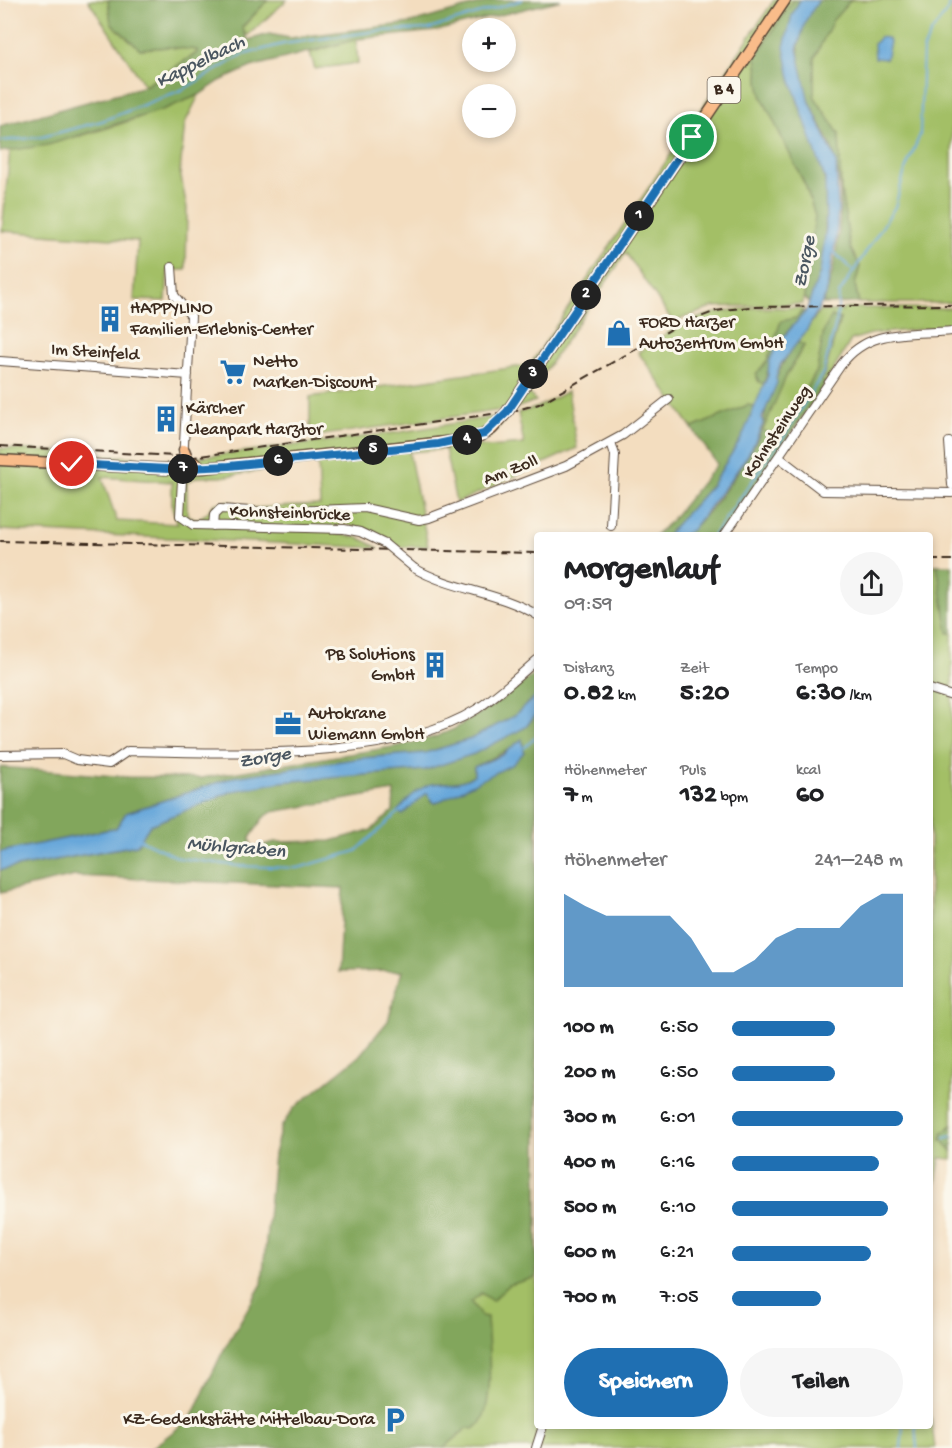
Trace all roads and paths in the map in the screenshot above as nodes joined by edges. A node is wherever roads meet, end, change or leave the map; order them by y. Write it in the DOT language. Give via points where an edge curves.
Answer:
graph roads {
  1 [pos="785,0"];
  2 [pos="172,267"];
  3 [pos="952,332"];
  4 [pos="0,361"];
  5 [pos="188,375"];
  6 [pos="669,399"];
  7 [pos="610,442"];
  8 [pos="949,442"];
  9 [pos="184,450"];
  10 [pos="780,458"];
  11 [pos="0,460"];
  12 [pos="203,468"];
  13 [pos="183,469"];
  14 [pos="952,485"];
  15 [pos="952,493"];
  16 [pos="213,526"];
  17 [pos="611,526"];
  18 [pos="727,532"];
  19 [pos="534,614"];
  20 [pos="534,662"];
  21 [pos="933,690"];
  22 [pos="952,696"];
  23 [pos="0,755"];
  24 [pos="542,1429"];
  25 [pos="536,1448"];
  1 -- 12 [label="main road, B 4" via="492,429 474,439"];
  2 -- 5 [label="street" via="174,295 191,316"];
  3 -- 10 [label="street, Kohnsteinweg" via="877,337 857,346"];
  4 -- 5 [label="street, Im Steinfeld"];
  5 -- 9 [label="street"];
  6 -- 7 [label="street, Am Zoll"];
  7 -- 16 [label="street, Am Zoll" via="566,466 419,520 365,508 265,512 220,509 214,515"];
  7 -- 17 [label="street" via="615,455"];
  8 -- 14 [label="street"];
  9 -- 12 [label="main road" via="188,460"];
  9 -- 13 [label="street"];
  10 -- 15 [label="street" via="823,491"];
  10 -- 18 [label="street, Kohnsteinweg"];
  11 -- 13 [label="main road, B 4"];
  12 -- 13 [label="main road, B 4"];
  13 -- 16 [label="street, Kohnsteinbrücke" via="180,516 193,525"];
  16 -- 19 [label="street, Kohnsteinbrücke, bridge" via="350,530 385,544 428,576"];
  20 -- 23 [label="street" via="477,709 415,736 398,739 310,751 128,751 109,764 63,754"];
  21 -- 22 [label="street"];
  24 -- 25 [label="street"];
}
